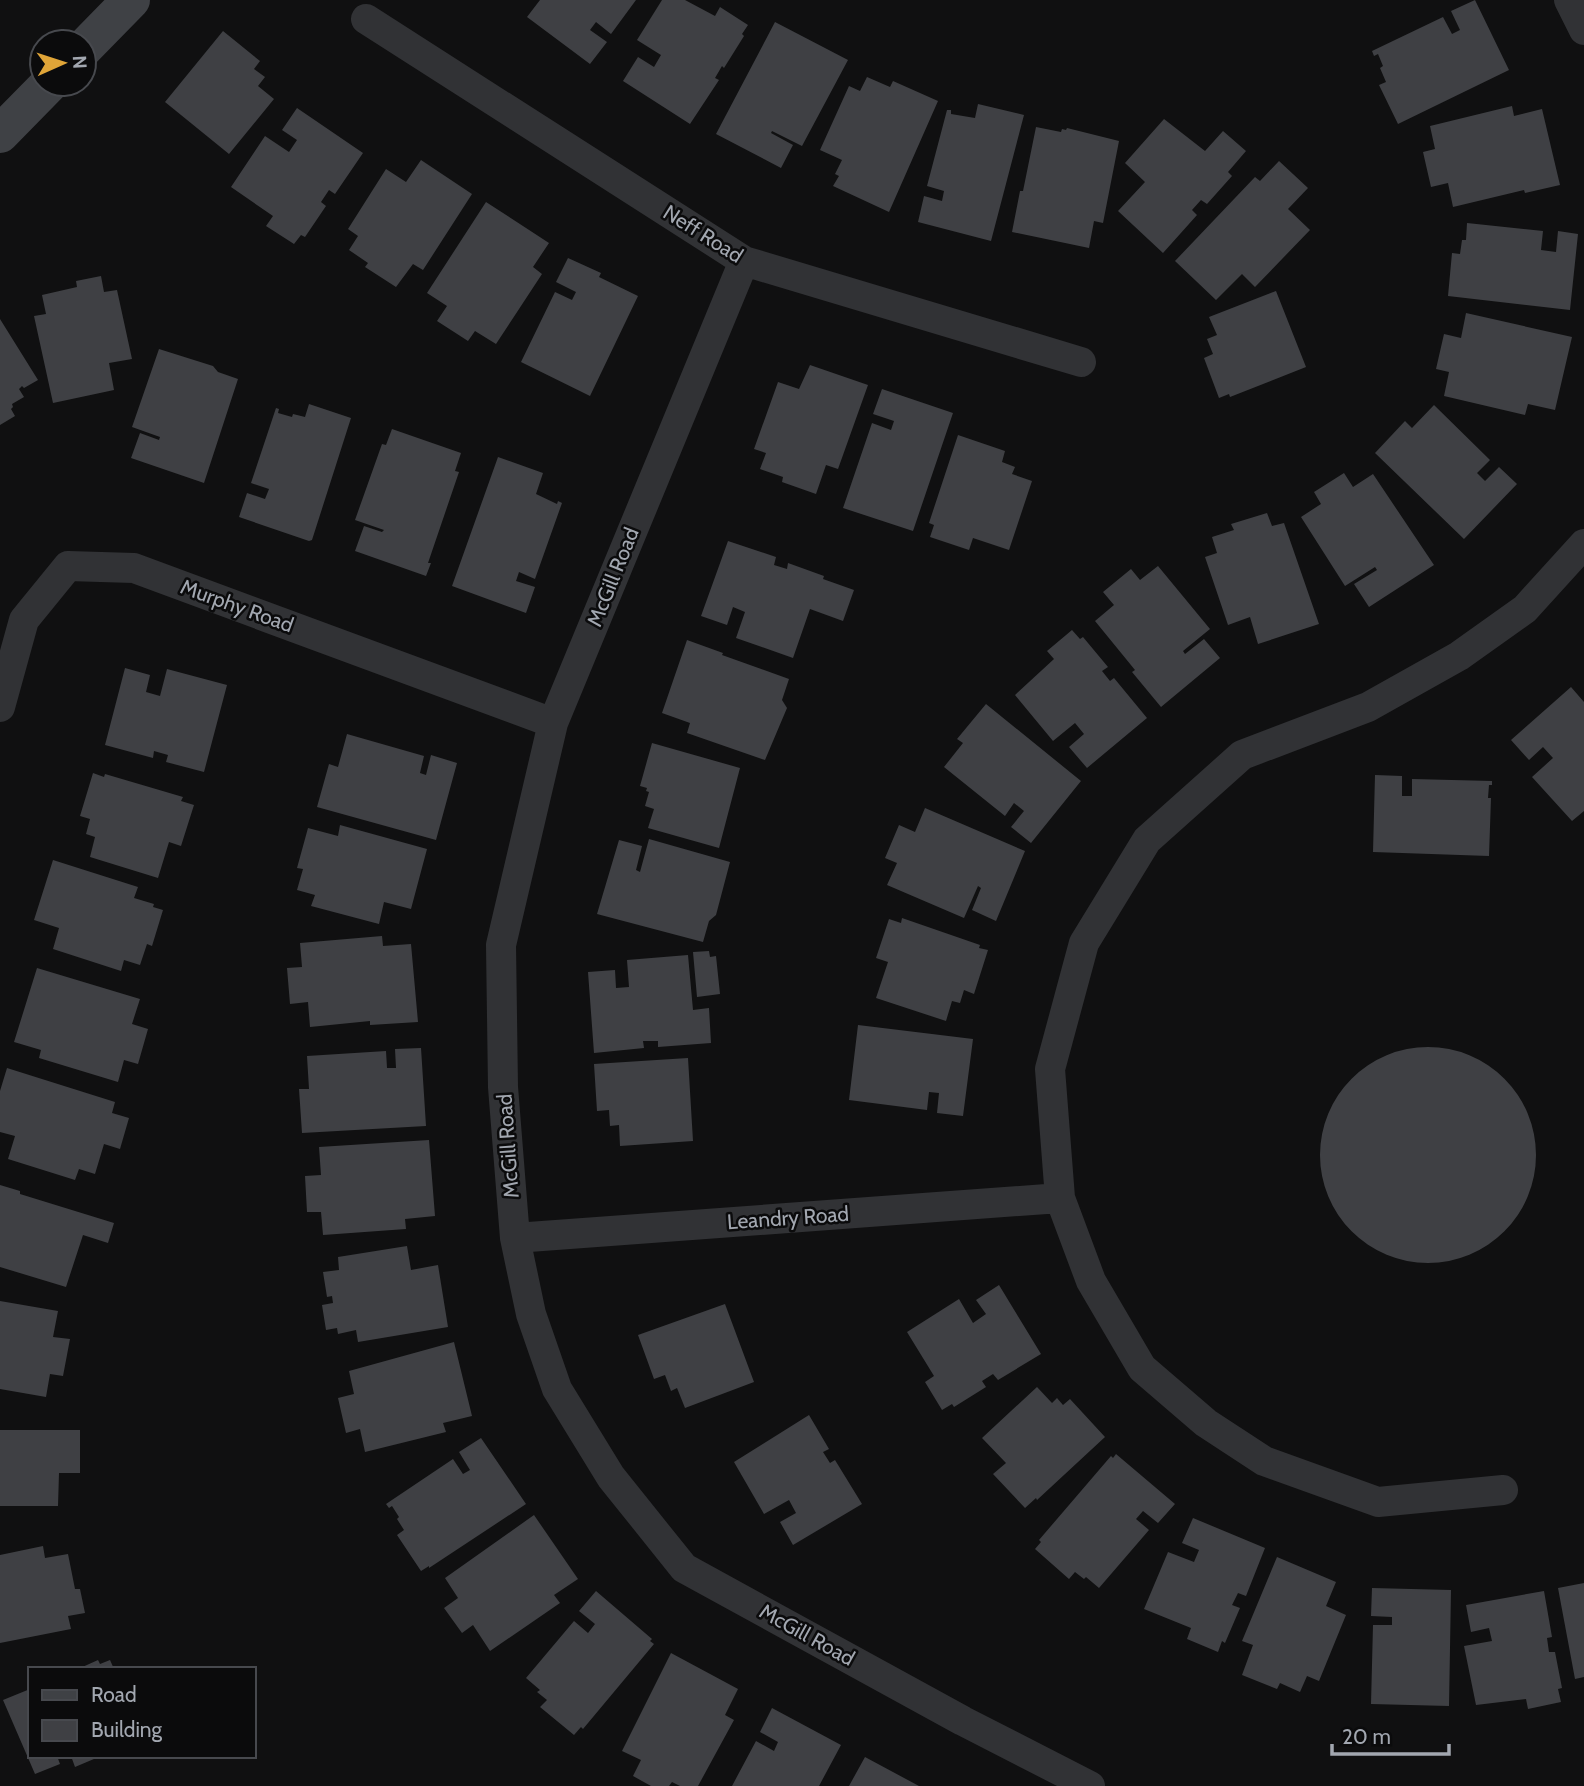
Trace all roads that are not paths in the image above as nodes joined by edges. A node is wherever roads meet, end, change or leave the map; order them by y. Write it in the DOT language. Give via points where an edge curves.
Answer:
graph roads {
  1 [pos="131,0"];
  2 [pos="1569,0"];
  3 [pos="366,19"];
  4 [pos="1584,30"];
  5 [pos="98,34"];
  6 [pos="35,98"];
  7 [pos="0,134"];
  8 [pos="744,261"];
  9 [pos="1081,362"];
  10 [pos="1584,544"];
  11 [pos="0,707"];
  12 [pos="553,723"];
  13 [pos="1060,1198"];
  14 [pos="515,1238"];
  15 [pos="1503,1490"];
  16 [pos="1090,1786"];
  1 -- 5 [label="street"];
  2 -- 4 [label="street"];
  3 -- 8 [label="street, Neff Road"];
  6 -- 7 [label="street"];
  8 -- 9 [label="street, Neff Road"];
  8 -- 12 [label="street, McGill Road"];
  10 -- 13 [label="street" via="1525,610 1459,656 1368,708 1242,755 1147,840 1084,943 1050,1069"];
  11 -- 12 [label="street, Murphy Road" via="24,620 68,566 134,568"];
  12 -- 14 [label="street, McGill Road" via="501,945 503,1087"];
  13 -- 14 [label="street, Leandry Road"];
  13 -- 15 [label="street" via="1091,1280 1142,1368 1206,1423 1264,1461 1378,1502"];
  14 -- 16 [label="street, McGill Road" via="531,1314 557,1389 611,1477 684,1568"];
}
